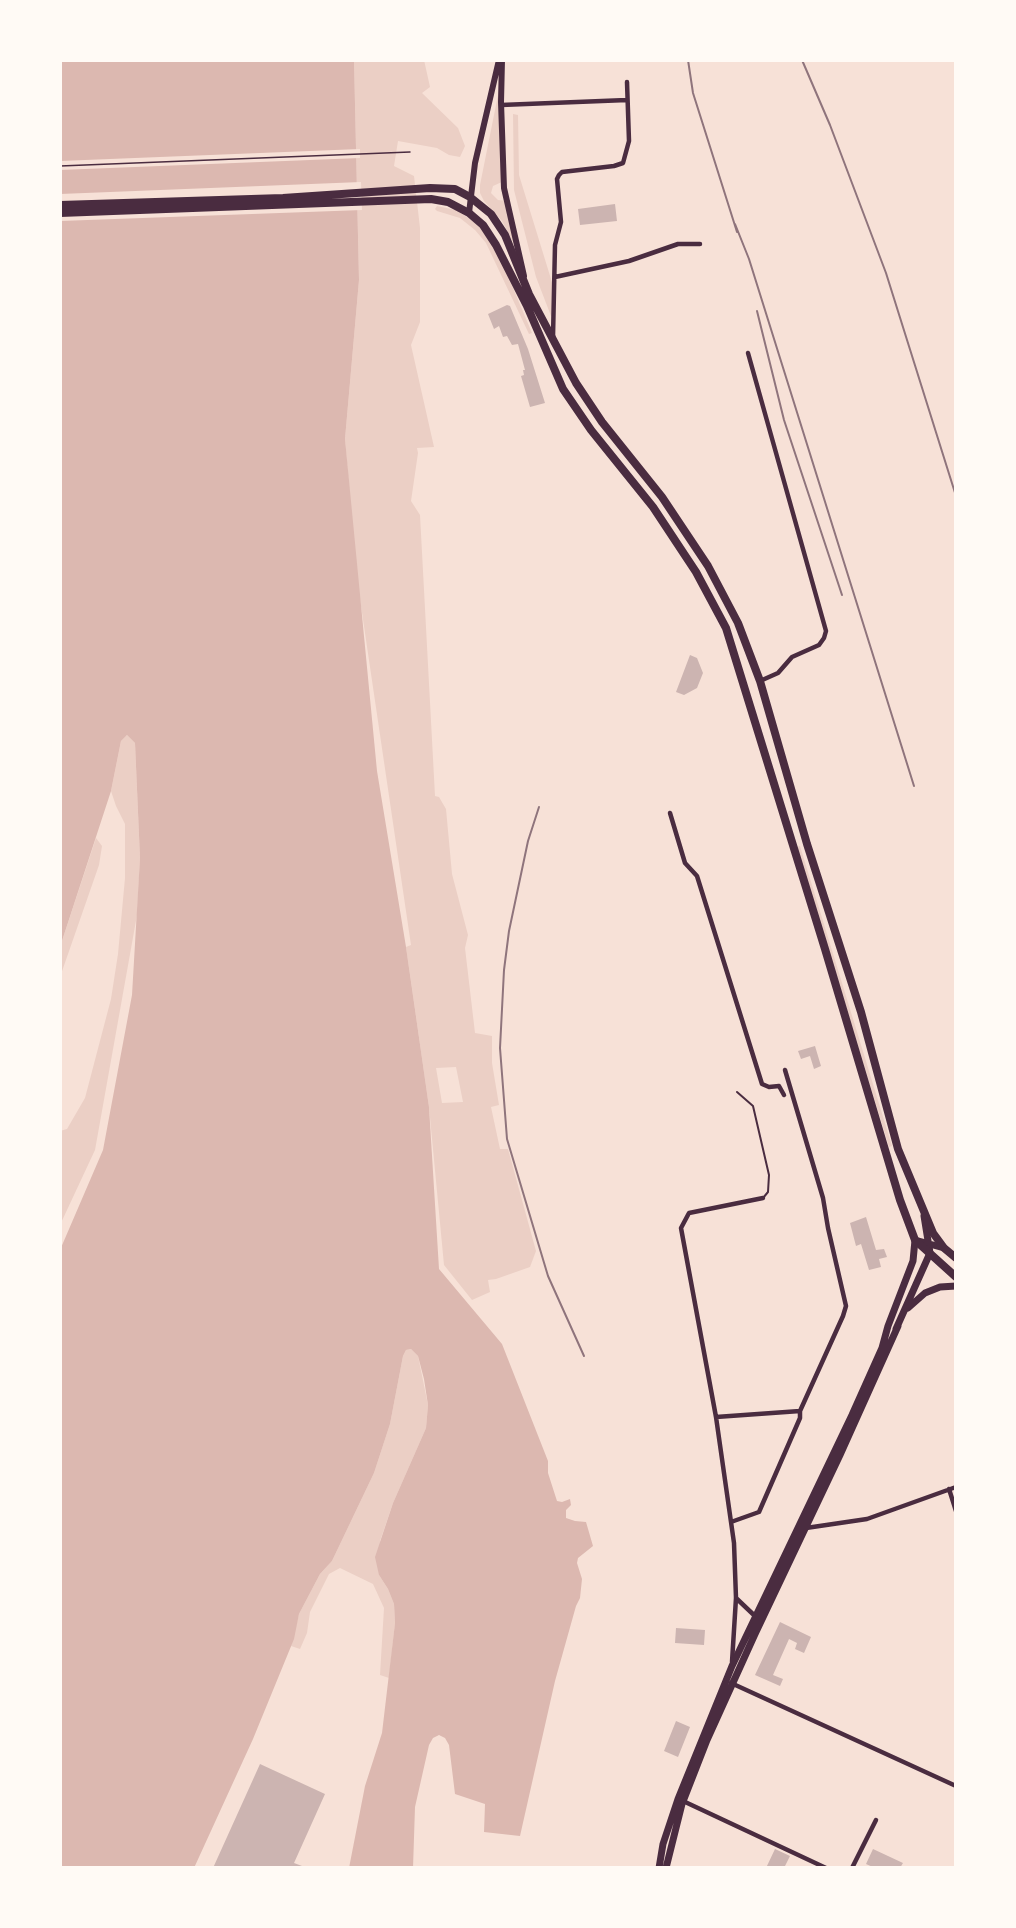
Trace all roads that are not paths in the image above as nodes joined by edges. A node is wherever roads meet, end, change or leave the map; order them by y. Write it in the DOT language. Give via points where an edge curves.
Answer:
graph roads {
  1 [pos="500,60"];
  2 [pos="627,82"];
  3 [pos="627,100"];
  4 [pos="501,105"];
  5 [pos="471,184"];
  6 [pos="455,189"];
  7 [pos="470,197"];
  8 [pos="60,205"];
  9 [pos="60,213"];
  10 [pos="469,213"];
  11 [pos="700,244"];
  12 [pos="555,277"];
  13 [pos="529,294"];
  14 [pos="553,337"];
  15 [pos="748,353"];
  16 [pos="760,681"];
  17 [pos="744,686"];
  18 [pos="670,813"];
  19 [pos="785,1070"];
  20 [pos="736,1092"];
  21 [pos="783,1095"];
  22 [pos="898,1149"];
  23 [pos="886,1153"];
  24 [pos="763,1197"];
  25 [pos="924,1214"];
  26 [pos="915,1239"];
  27 [pos="929,1243"];
  28 [pos="944,1248"];
  29 [pos="930,1253"];
  30 [pos="956,1258"];
  31 [pos="956,1277"];
  32 [pos="956,1286"];
  33 [pos="903,1315"];
  34 [pos="898,1326"];
  35 [pos="882,1348"];
  36 [pos="800,1411"];
  37 [pos="716,1417"];
  38 [pos="956,1487"];
  39 [pos="949,1489"];
  40 [pos="956,1511"];
  41 [pos="731,1522"];
  42 [pos="801,1529"];
  43 [pos="736,1598"];
  44 [pos="756,1617"];
  45 [pos="732,1666"];
  46 [pos="729,1682"];
  47 [pos="956,1786"];
  48 [pos="680,1800"];
  49 [pos="876,1820"];
  50 [pos="659,1868"];
  51 [pos="666,1868"];
  52 [pos="826,1868"];
  53 [pos="852,1868"];
  1 -- 4 [label="street"];
  1 -- 5 [label="street"];
  2 -- 3 [label="street"];
  3 -- 4 [label="street"];
  3 -- 12 [label="street" via="629,141 623,163 562,172 557,179 561,222 555,245"];
  4 -- 13 [label="street" via="504,188"];
  5 -- 6 [label="street"];
  5 -- 7 [label="street"];
  6 -- 7 [label="main road"];
  6 -- 8 [label="main road"];
  7 -- 10 [label="street"];
  7 -- 13 [label="main road" via="491,214 506,235"];
  9 -- 10 [label="main road" via="431,199 448,202"];
  10 -- 17 [label="main road" via="496,245 563,389 653,507 696,572 726,628"];
  11 -- 12 [label="street" via="678,244 629,261"];
  12 -- 14 [label="street"];
  13 -- 14 [label="main road"];
  14 -- 16 [label="main road" via="589,403 662,497 708,566 738,623"];
  15 -- 16 [label="street" via="826,632 819,645 792,657 778,673"];
  16 -- 17 [label="main road"];
  16 -- 22 [label="main road" via="861,1012"];
  17 -- 23 [label="main road"];
  18 -- 21 [label="street" via="685,864 697,876 762,1084 769,1088 779,1086"];
  19 -- 36 [label="street" via="823,1198 846,1306"];
  20 -- 24 [label="lane" via="753,1106 769,1175 768,1192"];
  22 -- 23 [label="main road"];
  22 -- 25 [label="main road"];
  23 -- 26 [label="main road"];
  24 -- 37 [label="street" via="689,1213 681,1228"];
  25 -- 27 [label="main road"];
  25 -- 28 [label="main road"];
  26 -- 27 [label="main road"];
  26 -- 29 [label="main road"];
  26 -- 35 [label="main road" via="913,1261"];
  27 -- 28 [label="main road"];
  27 -- 29 [label="main road"];
  28 -- 30 [label="main road"];
  29 -- 31 [label="main road"];
  29 -- 33 [label="main road"];
  32 -- 33 [label="main road" via="925,1293"];
  33 -- 34 [label="main road"];
  34 -- 35 [label="main road"];
  34 -- 42 [label="main road"];
  35 -- 42 [label="main road"];
  36 -- 37 [label="street"];
  36 -- 41 [label="street" via="759,1512"];
  37 -- 41 [label="street"];
  38 -- 39 [label="street"];
  39 -- 40 [label="street"];
  39 -- 42 [label="street" via="867,1519"];
  41 -- 43 [label="street"];
  42 -- 44 [label="main road"];
  42 -- 46 [label="main road"];
  43 -- 44 [label="street"];
  43 -- 45 [label="street"];
  44 -- 45 [label="main road"];
  45 -- 46 [label="main road"];
  46 -- 47 [label="street"];
  46 -- 48 [label="main road"];
  48 -- 50 [label="main road" via="663,1844"];
  48 -- 51 [label="main road"];
  48 -- 52 [label="street"];
  49 -- 53 [label="street"];
}
